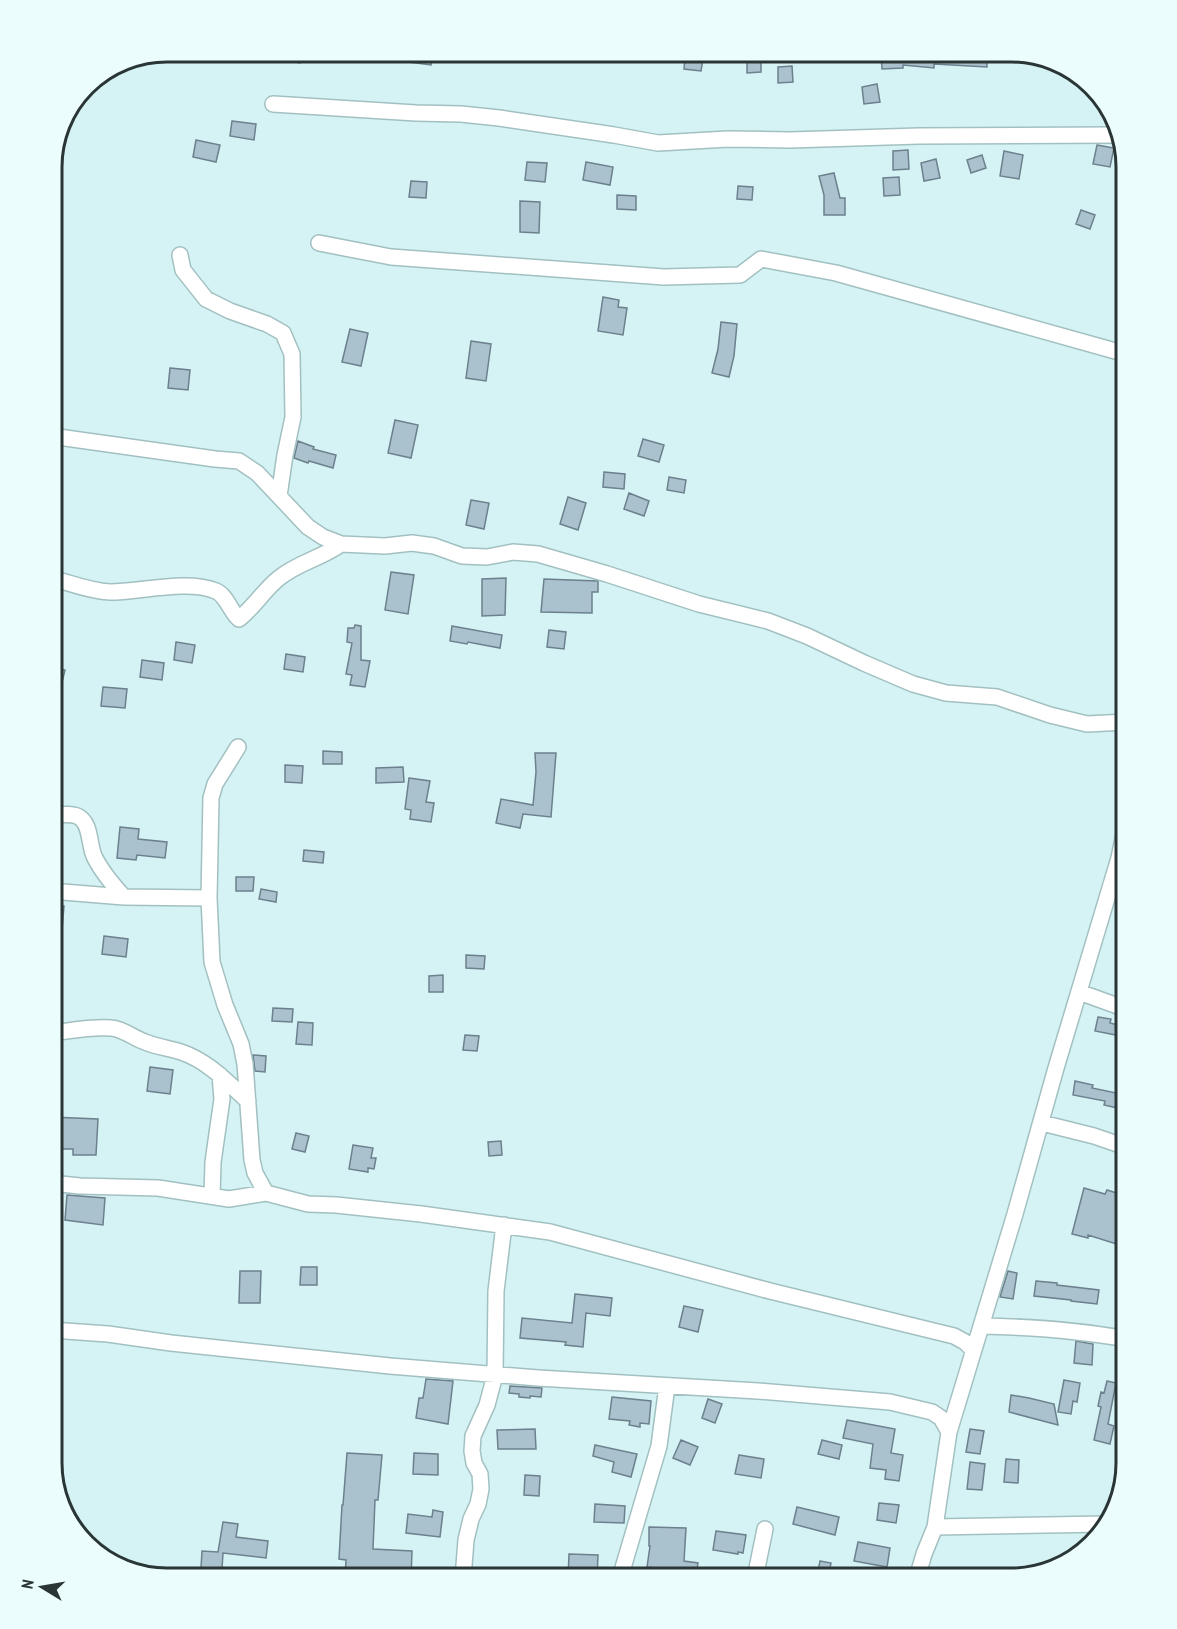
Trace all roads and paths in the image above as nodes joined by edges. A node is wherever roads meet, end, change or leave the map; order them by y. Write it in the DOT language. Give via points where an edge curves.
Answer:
graph roads {
  1 [pos="273,104"];
  2 [pos="1110,135"];
  3 [pos="319,243"];
  4 [pos="180,255"];
  5 [pos="1116,351"];
  6 [pos="62,438"];
  7 [pos="279,496"];
  8 [pos="341,544"];
  9 [pos="62,581"];
  10 [pos="1116,723"];
  11 [pos="238,747"];
  12 [pos="62,816"];
  13 [pos="1116,880"];
  14 [pos="62,892"];
  15 [pos="124,897"];
  16 [pos="209,898"];
  17 [pos="1079,992"];
  18 [pos="1116,1005"];
  19 [pos="62,1032"];
  20 [pos="220,1075"];
  21 [pos="248,1101"];
  22 [pos="1042,1123"];
  23 [pos="1116,1144"];
  24 [pos="62,1184"];
  25 [pos="266,1193"];
  26 [pos="212,1196"];
  27 [pos="504,1226"];
  28 [pos="982,1326"];
  29 [pos="62,1331"];
  30 [pos="1116,1337"];
  31 [pos="973,1350"];
  32 [pos="495,1375"];
  33 [pos="667,1386"];
  34 [pos="949,1432"];
  35 [pos="1095,1524"];
  36 [pos="935,1527"];
  37 [pos="765,1529"];
  38 [pos="464,1567"];
  39 [pos="623,1568"];
  40 [pos="757,1568"];
  41 [pos="920,1568"];
  1 -- 2 [label="street" via="499,117 658,143"];
  3 -- 5 [label="street" via="391,257 664,277 740,275 761,259 836,273"];
  4 -- 7 [label="street" via="183,270 206,299 283,333 292,354 293,417"];
  6 -- 7 [label="street" via="239,461"];
  7 -- 8 [label="street" via="308,527"];
  8 -- 9 [label="street" via="279,578 239,619 218,592 200,587 108,592"];
  8 -- 10 [label="street" via="412,543 462,556 538,554 768,621 903,680 946,693 997,697 1087,724"];
  11 -- 16 [label="street" via="215,784 211,798"];
  12 -- 15 [label="street" via="80,818 85,824 93,854"];
  13 -- 17 [label="street"];
  14 -- 15 [label="street"];
  15 -- 16 [label="street"];
  16 -- 21 [label="street" via="212,962 241,1044"];
  17 -- 18 [label="street"];
  17 -- 22 [label="street"];
  19 -- 20 [label="street" via="120,1029 143,1042 197,1058"];
  20 -- 21 [label="street"];
  20 -- 26 [label="street" via="222,1099"];
  21 -- 25 [label="street" via="252,1160"];
  22 -- 23 [label="street"];
  22 -- 28 [label="street"];
  24 -- 26 [label="street" via="158,1188"];
  25 -- 26 [label="street" via="229,1199"];
  25 -- 27 [label="street" via="308,1204"];
  27 -- 31 [label="street" via="550,1232 954,1336"];
  27 -- 32 [label="street" via="496,1291"];
  28 -- 30 [label="street" via="1078,1331"];
  28 -- 31 [label="street"];
  29 -- 32 [label="street"];
  31 -- 34 [label="street"];
  32 -- 33 [label="street"];
  32 -- 38 [label="street" via="473,1436 472,1451 481,1489 466,1540"];
  33 -- 34 [label="street" via="890,1402 932,1412"];
  33 -- 39 [label="street" via="659,1446"];
  34 -- 36 [label="street"];
  35 -- 36 [label="street"];
  36 -- 41 [label="street"];
  37 -- 40 [label="street"];
}
